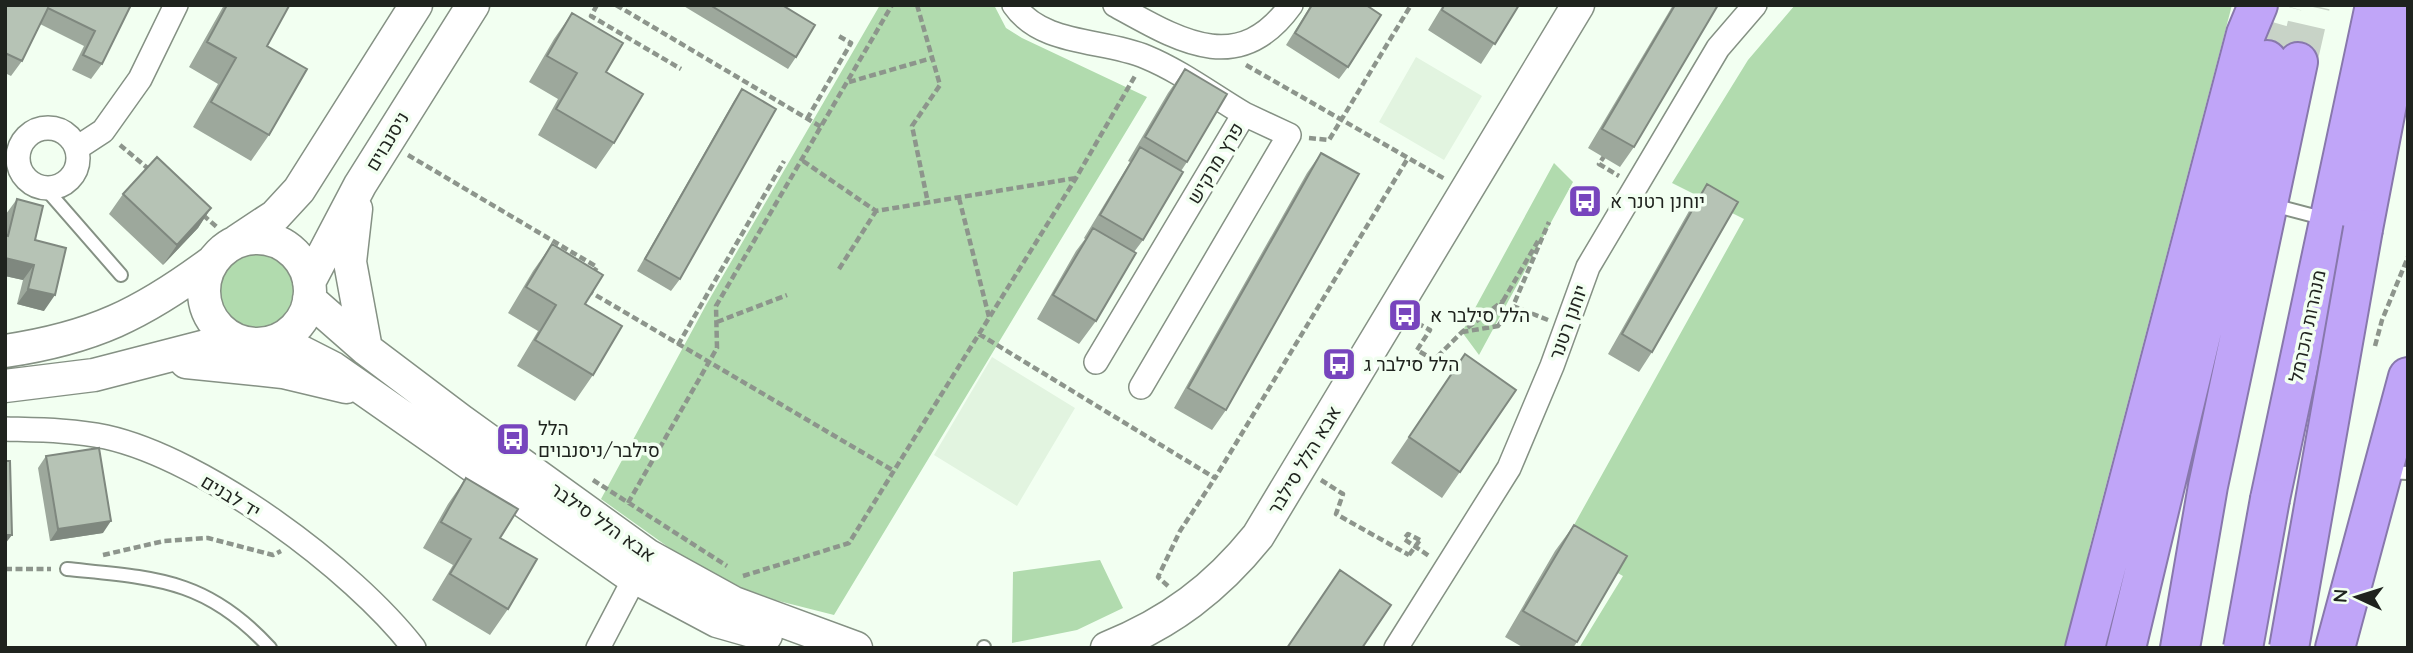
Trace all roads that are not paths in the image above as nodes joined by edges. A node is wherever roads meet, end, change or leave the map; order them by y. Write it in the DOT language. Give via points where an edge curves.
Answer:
graph roads {
  1 [pos="176,5"];
  2 [pos="416,5"];
  3 [pos="473,5"];
  4 [pos="1014,5"];
  5 [pos="1115,5"];
  6 [pos="1578,5"];
  7 [pos="1755,5"];
  8 [pos="2258,5"];
  9 [pos="2375,5"];
  10 [pos="2406,5"];
  11 [pos="1284,14"];
  12 [pos="1244,114"];
  13 [pos="77,148"];
  14 [pos="12,151"];
  15 [pos="360,185"];
  16 [pos="46,189"];
  17 [pos="2268,204"];
  18 [pos="2347,224"];
  19 [pos="224,252"];
  20 [pos="121,275"];
  21 [pos="309,291"];
  22 [pos="278,340"];
  23 [pos="242,342"];
  24 [pos="366,349"];
  25 [pos="5,351"];
  26 [pos="1096,362"];
  27 [pos="139,363"];
  28 [pos="2408,377"];
  29 [pos="5,386"];
  30 [pos="1141,387"];
  31 [pos="370,393"];
  32 [pos="5,429"];
  33 [pos="2395,473"];
  34 [pos="641,566"];
  35 [pos="66,569"];
  36 [pos="2343,645"];
  37 [pos="270,648"];
  38 [pos="414,648"];
  39 [pos="598,648"];
  40 [pos="817,648"];
  41 [pos="856,648"];
  42 [pos="1107,648"];
  43 [pos="1396,648"];
  44 [pos="2085,648"];
  45 [pos="2126,648"];
  46 [pos="2180,648"];
  47 [pos="2243,648"];
  48 [pos="2289,648"];
  1 -- 13 [label="street" via="140,79 103,131"];
  2 -- 19 [label="street" via="299,190 275,216"];
  3 -- 15 [label="street, ניסנבוים"];
  4 -- 12 [label="street, פרץ מרקיש" via="1027,21 1048,32 1146,57"];
  5 -- 11 [label="street" via="1180,40 1218,49 1248,43"];
  6 -- 42 [label="street, אבא הלל סילבר" via="1258,536 1231,570 1190,605"];
  7 -- 43 [label="street, יוחנן רטנר" via="1718,48 1588,267 1509,468"];
  8 -- 44 [label="highway" via="2246,34"];
  9 -- 18 [label="highway, מנהרות הכרמל"];
  10 -- 18 [label="highway"];
  12 -- 26 [label="street, פרץ מרקיש"];
  12 -- 30 [label="street" via="1289,135"];
  13 -- 14 [label="street" via="65,132 46,128"];
  13 -- 16 [label="street" via="72,177"];
  14 -- 16 [label="street" via="22,173"];
  15 -- 21 [label="street, ניסנבוים"];
  15 -- 24 [label="street" via="350,261"];
  16 -- 20 [label="lane"];
  17 -- 18 [label="lane"];
  17 -- 45 [label="highway" via="2282,61"];
  17 -- 46 [label="highway" via="2208,486"];
  18 -- 47 [label="highway, מנהרות הכרמל, bridge" via="2270,499"];
  18 -- 48 [label="highway, bridge"];
  19 -- 21 [label="street" via="267,239 282,244 294,254"];
  19 -- 23 [label="street" via="205,277 207,310 221,330"];
  19 -- 25 [label="street" via="141,311 104,328 50,345"];
  21 -- 22 [label="street" via="303,316"];
  21 -- 24 [label="street, אבא הלל סילבר"];
  22 -- 23 [label="street"];
  22 -- 31 [label="street, אבא הלל סילבר"];
  23 -- 27 [label="street" via="214,344"];
  24 -- 34 [label="street, אבא הלל סילבר"];
  27 -- 29 [label="street" via="94,375"];
  27 -- 31 [label="street" via="230,365 283,372"];
  28 -- 33 [label="highway"];
  31 -- 34 [label="street, אבא הלל סילבר"];
  32 -- 38 [label="street, יד לבנים" via="79,433 137,446 243,501 368,595"];
  33 -- 36 [label="highway" via="2349,590"];
  34 -- 39 [label="street"];
  34 -- 40 [label="street, אבא הלל סילבר" via="717,621"];
  34 -- 41 [label="street, אבא הלל סילבר"];
  35 -- 37 [label="lane" via="165,580 204,594"];
}
